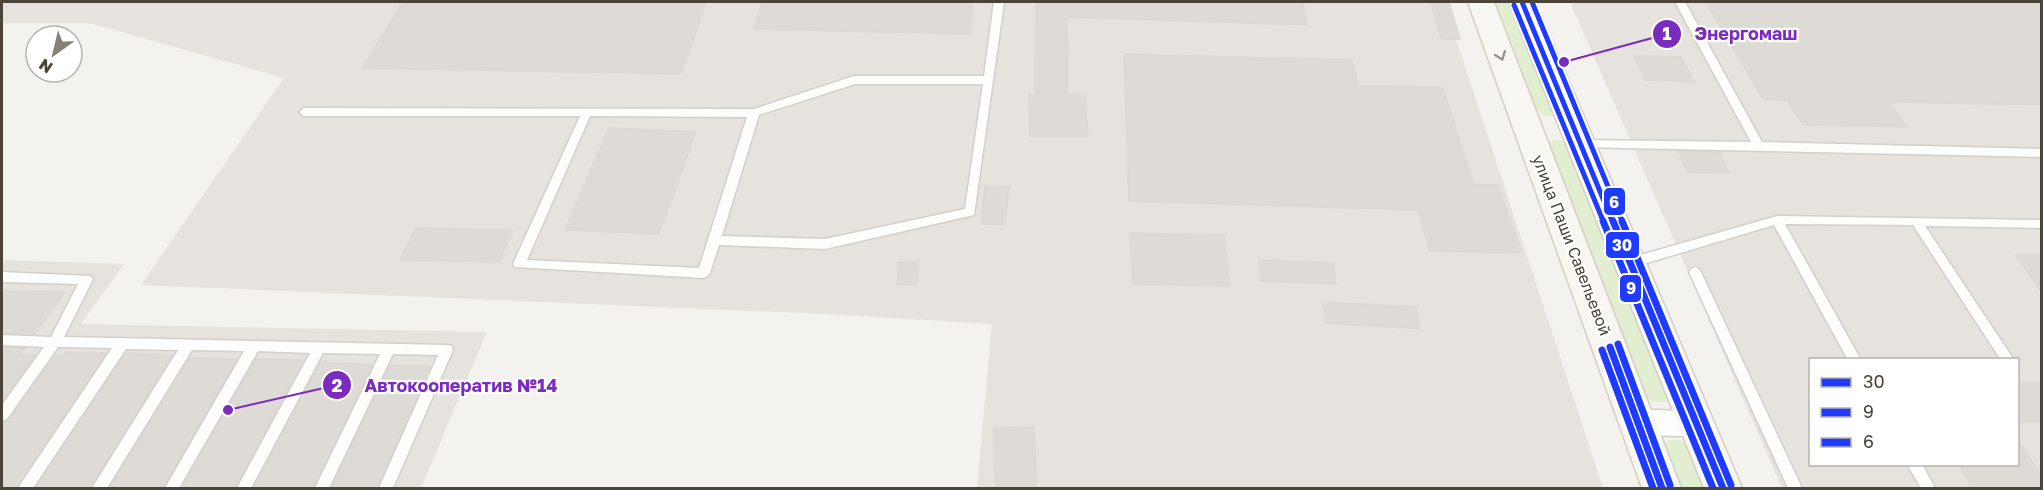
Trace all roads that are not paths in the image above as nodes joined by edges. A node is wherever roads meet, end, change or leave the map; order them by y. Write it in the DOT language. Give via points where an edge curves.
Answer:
graph roads {
  1 [pos="999,2"];
  2 [pos="1481,2"];
  3 [pos="1522,2"];
  4 [pos="1680,2"];
  5 [pos="989,81"];
  6 [pos="304,112"];
  7 [pos="754,113"];
  8 [pos="586,114"];
  9 [pos="1581,144"];
  10 [pos="1759,146"];
  11 [pos="2042,153"];
  12 [pos="1777,220"];
  13 [pos="1916,221"];
  14 [pos="2042,224"];
  15 [pos="714,240"];
  16 [pos="1630,263"];
  17 [pos="1695,272"];
  18 [pos="2,277"];
  19 [pos="2,340"];
  20 [pos="55,342"];
  21 [pos="123,343"];
  22 [pos="188,345"];
  23 [pos="254,346"];
  24 [pos="319,348"];
  25 [pos="389,349"];
  26 [pos="1855,358"];
  27 [pos="2007,358"];
  28 [pos="2,415"];
  29 [pos="1638,420"];
  30 [pos="1696,424"];
  31 [pos="1915,466"];
  32 [pos="25,489"];
  33 [pos="99,489"];
  34 [pos="172,489"];
  35 [pos="244,489"];
  36 [pos="322,489"];
  37 [pos="386,489"];
  38 [pos="1662,489"];
  39 [pos="1723,489"];
  40 [pos="1795,489"];
  41 [pos="1928,489"];
  1 -- 5 [label="lane"];
  2 -- 29 [label="street, улица Паши Савельевой, one-way"];
  3 -- 9 [label="street"];
  4 -- 10 [label="lane"];
  5 -- 7 [label="lane" via="854,80"];
  5 -- 15 [label="lane" via="970,212 825,244"];
  6 -- 8 [label="lane"];
  7 -- 8 [label="lane"];
  7 -- 15 [label="lane"];
  8 -- 15 [label="lane" via="519,264 704,273"];
  9 -- 10 [label="lane"];
  9 -- 16 [label="street"];
  10 -- 11 [label="lane"];
  12 -- 13 [label="lane"];
  12 -- 16 [label="lane"];
  12 -- 26 [label="lane"];
  13 -- 14 [label="lane"];
  13 -- 27 [label="lane"];
  16 -- 30 [label="street"];
  17 -- 40 [label="lane"];
  18 -- 20 [label="lane" via="87,279"];
  19 -- 20 [label="lane"];
  20 -- 21 [label="lane"];
  20 -- 28 [label="lane"];
  21 -- 22 [label="lane"];
  21 -- 32 [label="lane"];
  22 -- 23 [label="lane"];
  22 -- 33 [label="lane"];
  23 -- 24 [label="lane"];
  23 -- 34 [label="lane"];
  24 -- 25 [label="lane"];
  24 -- 35 [label="lane"];
  25 -- 36 [label="lane"];
  25 -- 37 [label="lane" via="447,350"];
  29 -- 30 [label="street"];
  29 -- 38 [label="street, улица Паши Савельевой"];
  30 -- 39 [label="street"];
  31 -- 41 [label="lane"];
}
